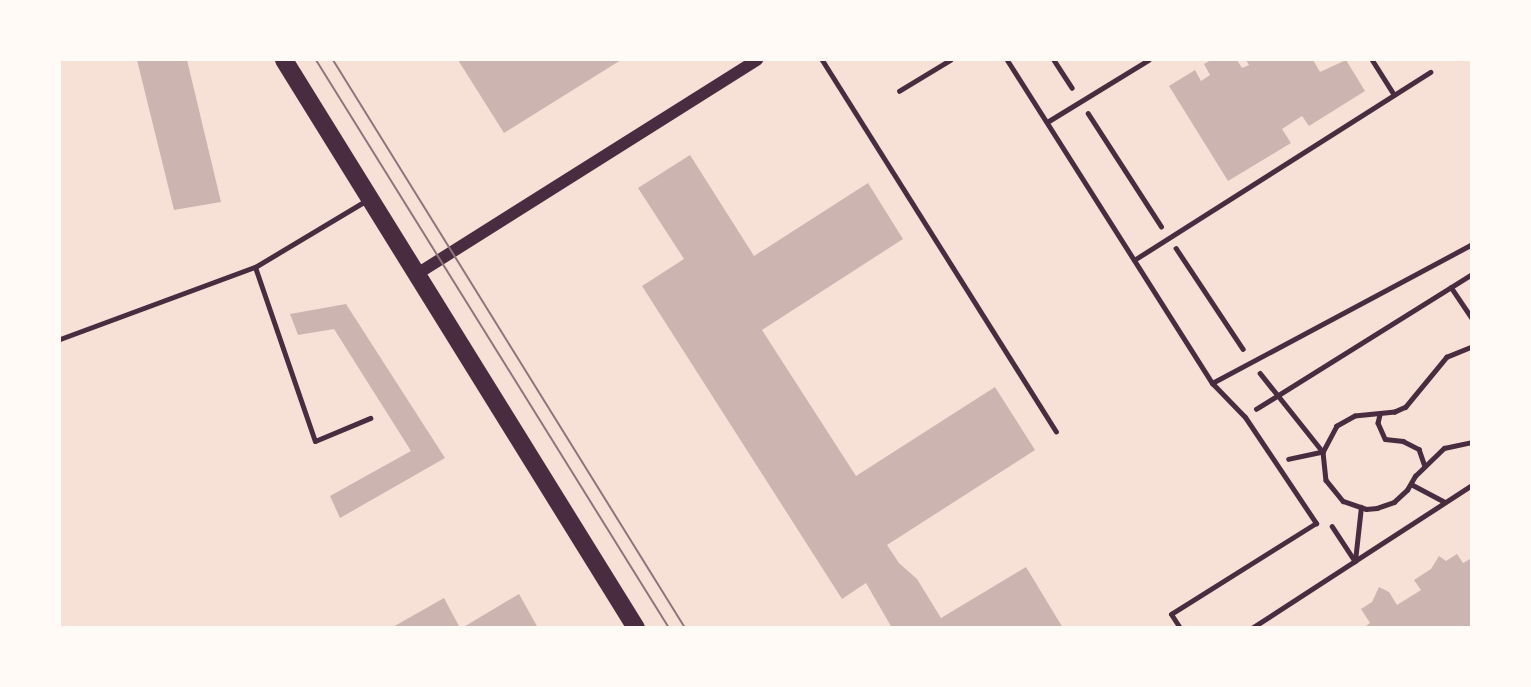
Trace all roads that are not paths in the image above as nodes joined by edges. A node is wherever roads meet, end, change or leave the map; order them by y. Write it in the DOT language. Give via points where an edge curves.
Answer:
graph roads {
  1 [pos="284,60"];
  2 [pos="757,60"];
  3 [pos="822,60"];
  4 [pos="1007,60"];
  5 [pos="1147,60"];
  6 [pos="1372,60"];
  7 [pos="1430,72"];
  8 [pos="1394,95"];
  9 [pos="1047,122"];
  10 [pos="370,199"];
  11 [pos="1472,244"];
  12 [pos="1134,260"];
  13 [pos="255,267"];
  14 [pos="416,274"];
  15 [pos="60,339"];
  16 [pos="1212,383"];
  17 [pos="370,418"];
  18 [pos="1056,432"];
  19 [pos="636,628"];
  20 [pos="1180,628"];
  1 -- 10 [label="main road"];
  2 -- 14 [label="street"];
  3 -- 18 [label="lane"];
  4 -- 9 [label="lane"];
  5 -- 9 [label="lane"];
  6 -- 8 [label="lane"];
  7 -- 8 [label="lane"];
  8 -- 12 [label="lane"];
  9 -- 12 [label="lane"];
  10 -- 13 [label="lane"];
  10 -- 14 [label="main road"];
  11 -- 16 [label="lane"];
  12 -- 16 [label="lane"];
  13 -- 15 [label="lane"];
  13 -- 17 [label="lane" via="315,442"];
  14 -- 19 [label="main road"];
  16 -- 20 [label="lane" via="1245,416 1316,523 1171,614"];
}
